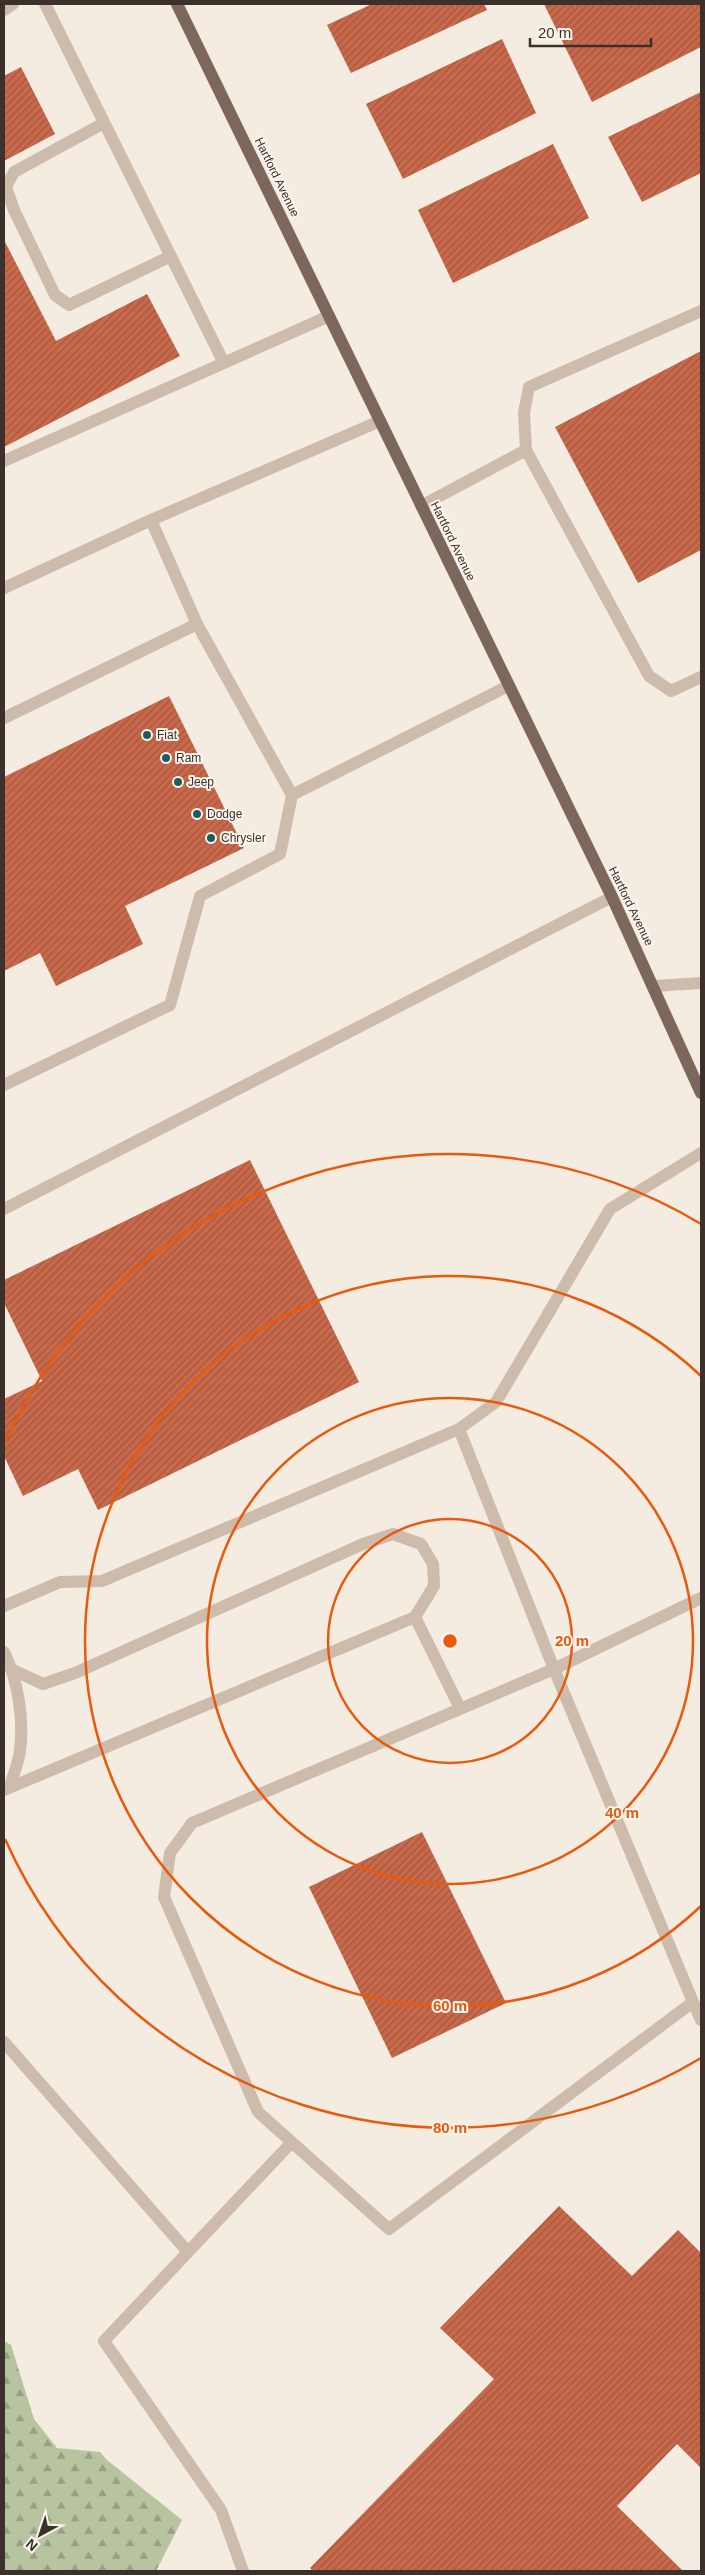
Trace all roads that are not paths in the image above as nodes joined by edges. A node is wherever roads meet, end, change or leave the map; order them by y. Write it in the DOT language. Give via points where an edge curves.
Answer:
graph roads {
  1 [pos="13,4"];
  2 [pos="45,4"];
  3 [pos="177,4"];
  4 [pos="4,10"];
  5 [pos="104,122"];
  6 [pos="171,256"];
  7 [pos="701,311"];
  8 [pos="328,316"];
  9 [pos="224,363"];
  10 [pos="380,421"];
  11 [pos="526,450"];
  12 [pos="4,461"];
  13 [pos="421,506"];
  14 [pos="151,520"];
  15 [pos="4,588"];
  16 [pos="197,624"];
  17 [pos="701,677"];
  18 [pos="508,686"];
  19 [pos="4,718"];
  20 [pos="292,795"];
  21 [pos="612,897"];
  22 [pos="701,983"];
  23 [pos="654,986"];
  24 [pos="4,1085"];
  25 [pos="701,1092"];
  26 [pos="701,1153"];
  27 [pos="4,1209"];
  28 [pos="460,1429"];
  29 [pos="701,1598"];
  30 [pos="4,1606"];
  31 [pos="415,1617"];
  32 [pos="4,1652"];
  33 [pos="554,1669"];
  34 [pos="13,1670"];
  35 [pos="460,1708"];
  36 [pos="7,1789"];
  37 [pos="693,2002"];
  38 [pos="701,2020"];
  39 [pos="4,2042"];
  40 [pos="292,2142"];
  41 [pos="188,2252"];
  42 [pos="243,2571"];
  1 -- 4 [label="lane"];
  2 -- 5 [label="lane"];
  3 -- 8 [label="main road, Hartford Avenue"];
  5 -- 6 [label="lane"];
  5 -- 6 [label="lane" via="14,172 6,187 55,295 69,305"];
  6 -- 9 [label="lane"];
  7 -- 11 [label="lane" via="529,387 524,413"];
  8 -- 9 [label="lane"];
  8 -- 10 [label="main road, Hartford Avenue"];
  9 -- 12 [label="lane"];
  10 -- 13 [label="main road, Hartford Avenue"];
  10 -- 14 [label="lane"];
  11 -- 13 [label="lane"];
  11 -- 17 [label="lane" via="649,676 671,691"];
  13 -- 18 [label="main road, Hartford Avenue"];
  14 -- 15 [label="lane"];
  14 -- 16 [label="lane"];
  16 -- 19 [label="lane"];
  16 -- 20 [label="lane"];
  18 -- 20 [label="lane"];
  18 -- 21 [label="main road, Hartford Avenue"];
  20 -- 24 [label="lane" via="280,854 200,896 170,1005"];
  21 -- 23 [label="main road, Hartford Avenue"];
  21 -- 27 [label="lane"];
  22 -- 23 [label="lane"];
  23 -- 25 [label="main road, Hartford Avenue"];
  26 -- 28 [label="lane" via="610,1209 496,1402"];
  28 -- 30 [label="lane" via="102,1581 60,1582"];
  28 -- 33 [label="lane"];
  29 -- 33 [label="lane"];
  31 -- 34 [label="lane" via="434,1586 433,1564 421,1544 393,1534 75,1673 43,1684"];
  31 -- 35 [label="lane"];
  31 -- 36 [label="lane"];
  32 -- 34 [label="lane"];
  33 -- 35 [label="lane"];
  33 -- 37 [label="lane"];
  34 -- 36 [label="lane" via="20,1750"];
  35 -- 40 [label="lane" via="192,1823 170,1853 164,1897 258,2112"];
  37 -- 38 [label="lane"];
  37 -- 40 [label="lane" via="389,2229"];
  39 -- 41 [label="lane"];
  40 -- 41 [label="lane"];
  41 -- 42 [label="lane" via="104,2341 221,2510"];
}
